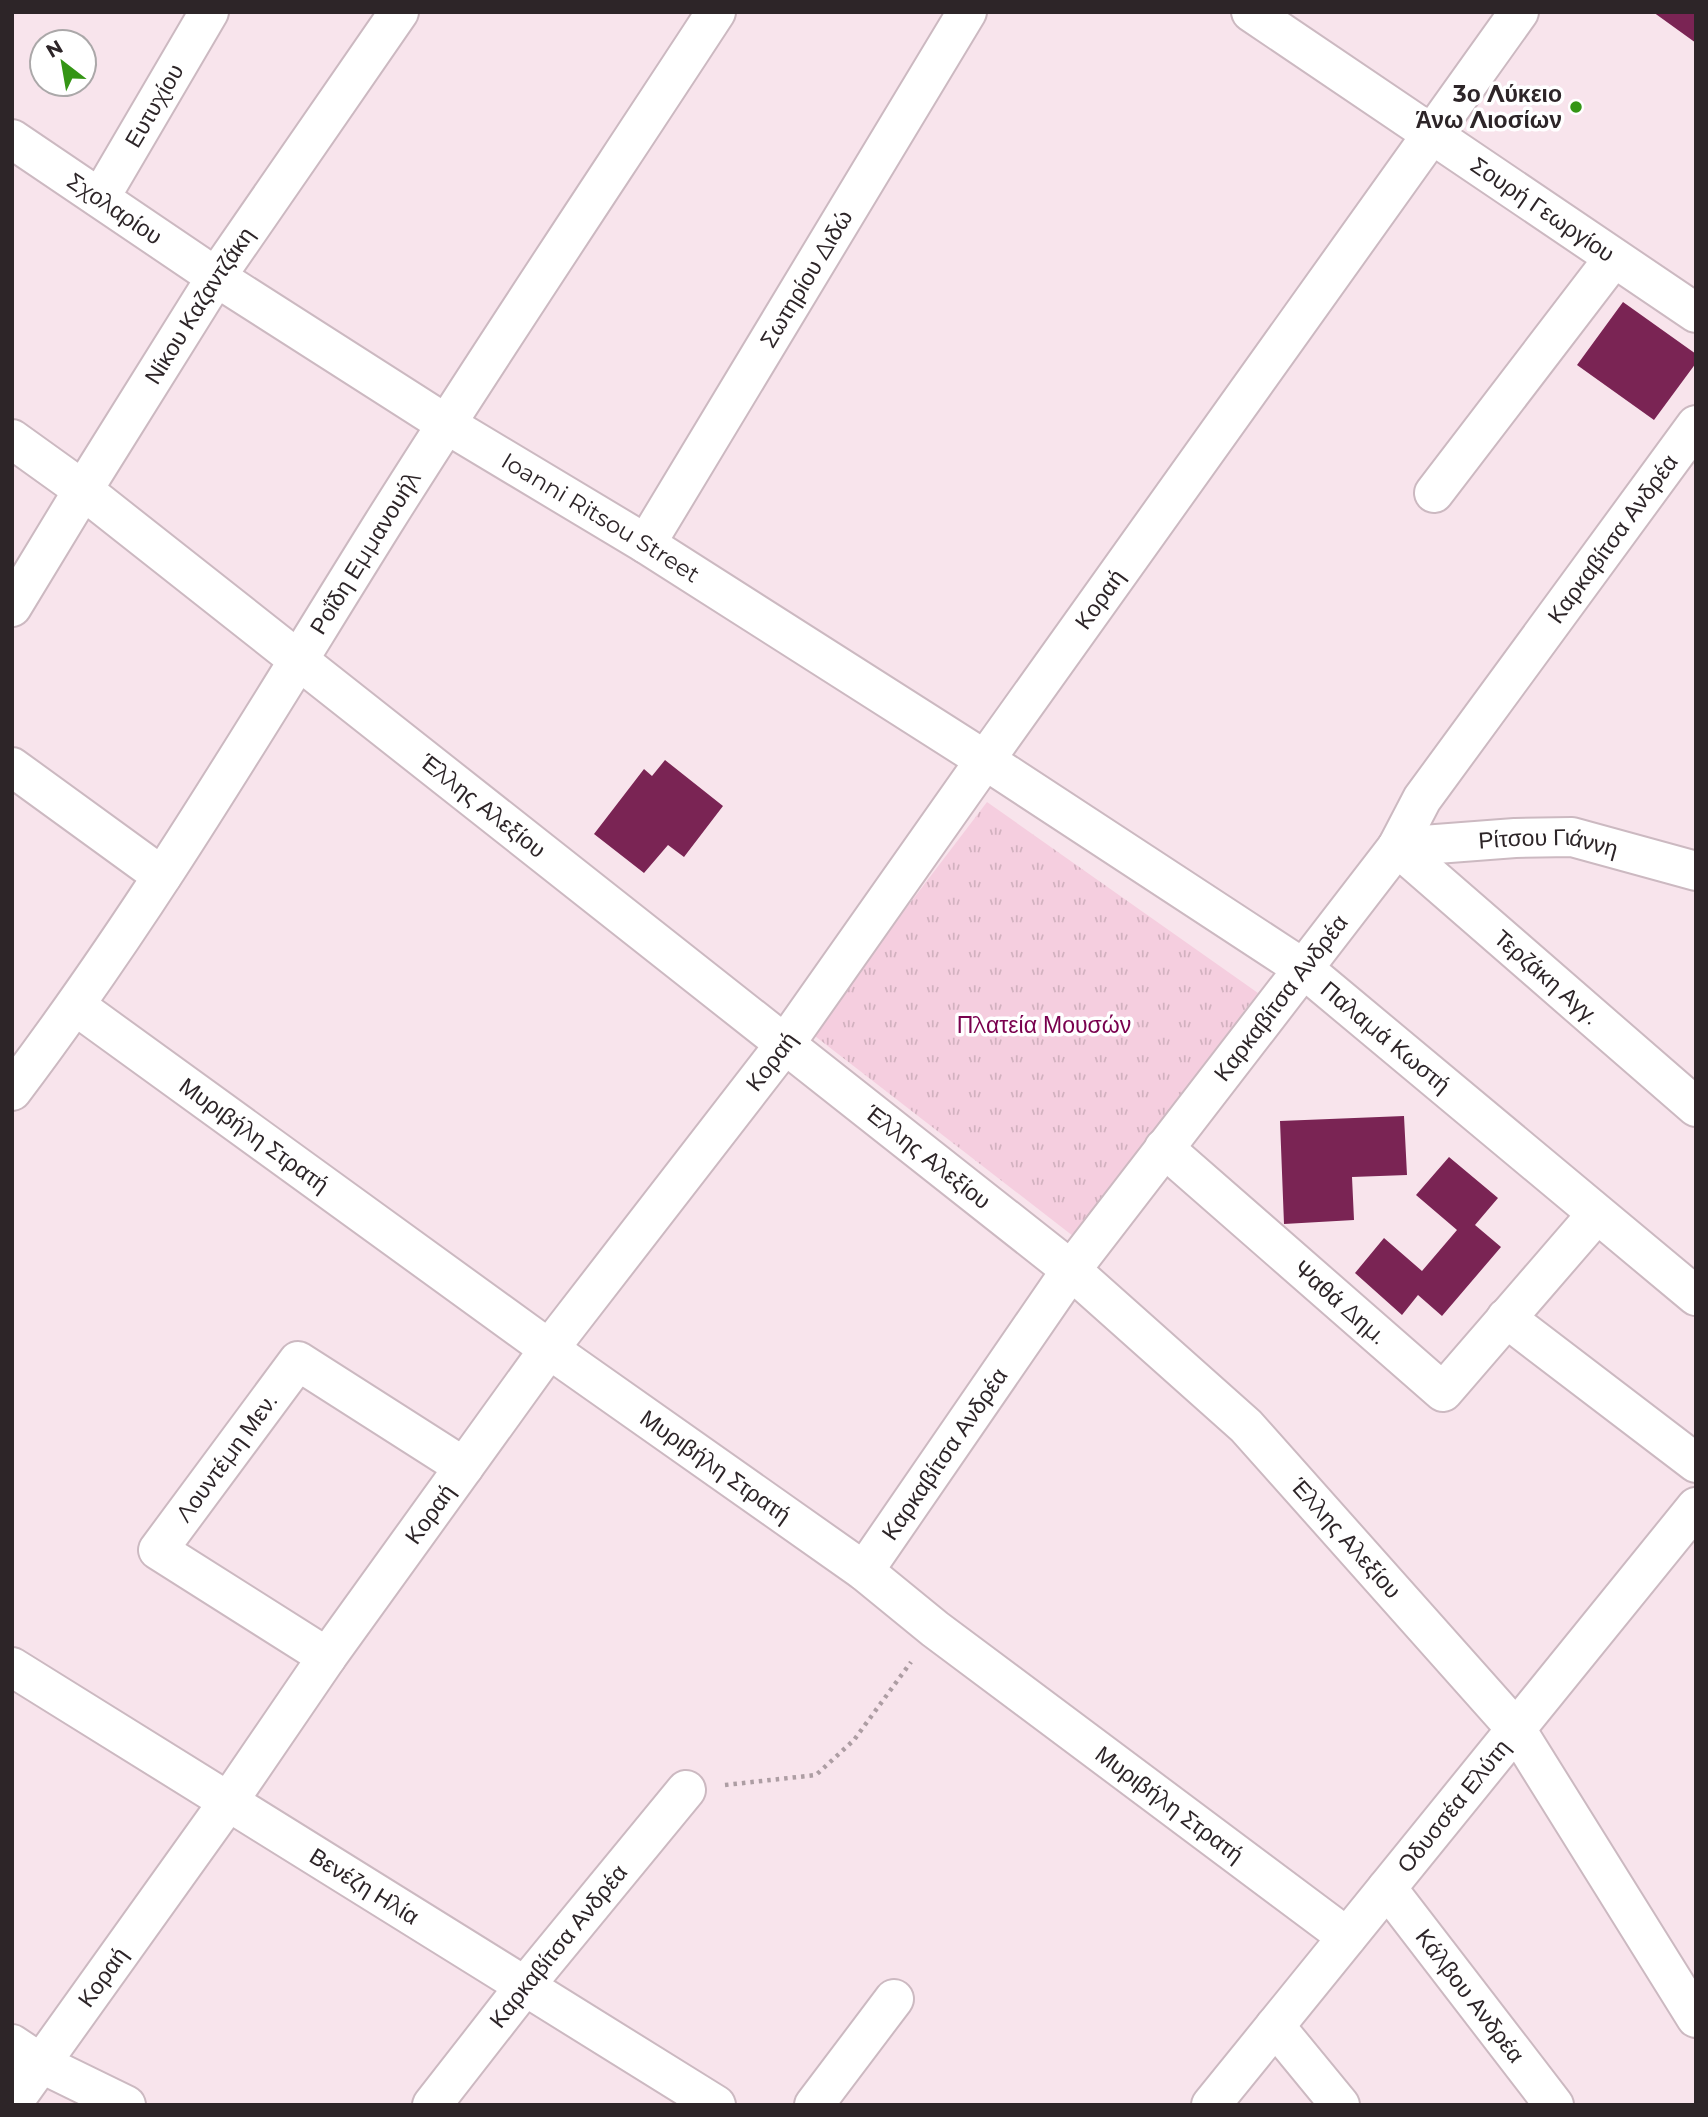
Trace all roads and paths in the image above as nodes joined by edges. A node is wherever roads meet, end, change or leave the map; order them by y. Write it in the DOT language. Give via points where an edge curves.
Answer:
graph roads {
  1 [pos="209,12"];
  2 [pos="399,12"];
  3 [pos="716,12"];
  4 [pos="967,12"];
  5 [pos="1251,12"];
  6 [pos="1519,12"];
  7 [pos="1433,135"];
  8 [pos="12,139"];
  9 [pos="100,198"];
  10 [pos="1613,259"];
  11 [pos="216,278"];
  12 [pos="1696,313"];
  13 [pos="446,424"];
  14 [pos="1696,425"];
  15 [pos="12,439"];
  16 [pos="83,490"];
  17 [pos="1434,493"];
  18 [pos="646,544"];
  19 [pos="12,607"];
  20 [pos="298,660"];
  21 [pos="985,760"];
  22 [pos="12,767"];
  23 [pos="1397,847"];
  24 [pos="1696,871"];
  25 [pos="162,876"];
  26 [pos="1304,969"];
  27 [pos="76,1006"];
  28 [pos="785,1044"];
  29 [pos="12,1091"];
  30 [pos="1696,1107"];
  31 [pos="1164,1148"];
  32 [pos="1596,1215"];
  33 [pos="1071,1270"];
  34 [pos="1696,1296"];
  35 [pos="1506,1318"];
  36 [pos="549,1349"];
  37 [pos="1696,1463"];
  38 [pos="464,1467"];
  39 [pos="1696,1507"];
  40 [pos="864,1570"];
  41 [pos="935,1629"];
  42 [pos="327,1657"];
  43 [pos="12,1667"];
  44 [pos="1516,1729"];
  45 [pos="686,1790"];
  46 [pos="228,1802"];
  47 [pos="1387,1888"];
  48 [pos="1347,1937"];
  49 [pos="524,1987"];
  50 [pos="894,1999"];
  51 [pos="1696,2018"];
  52 [pos="1275,2026"];
  53 [pos="27,2054"];
  54 [pos="12,2104"];
  55 [pos="126,2105"];
  56 [pos="432,2105"];
  57 [pos="716,2105"];
  58 [pos="814,2105"];
  59 [pos="1211,2105"];
  60 [pos="1340,2105"];
  61 [pos="1554,2105"];
  1 -- 9 [label="street, Ευτυχίου"];
  2 -- 11 [label="street, Νίκου Καζαντζάκη"];
  3 -- 13 [label="street, Ροΐδη Εμμανουήλ"];
  4 -- 18 [label="street, Σωτηρίου Διδώ"];
  5 -- 7 [label="street, Σουρή Γεωργίου"];
  6 -- 7 [label="street, Κοραή"];
  7 -- 10 [label="street, Σουρή Γεωργίου"];
  7 -- 21 [label="street, Κοραή"];
  8 -- 9 [label="street, Σχολαρίου"];
  9 -- 11 [label="street, Σχολαρίου"];
  10 -- 12 [label="street, Σουρή Γεωργίου"];
  10 -- 17 [label="street"];
  11 -- 13 [label="street, Ioanni Ritsou Street"];
  11 -- 16 [label="street, Νίκου Καζαντζάκη"];
  13 -- 18 [label="street, Ioanni Ritsou Street"];
  13 -- 20 [label="street, Ροΐδη Εμμανουήλ"];
  14 -- 23 [label="street, Καρκαβίτσα Ανδρέα" via="1422,799"];
  15 -- 16 [label="street, Έλλης Αλεξίου"];
  16 -- 19 [label="street, Νίκου Καζαντζάκη"];
  16 -- 20 [label="street, Έλλης Αλεξίου"];
  18 -- 21 [label="street, Ioanni Ritsou Street"];
  20 -- 25 [label="street, Ροΐδη Εμμανουήλ"];
  20 -- 28 [label="street, Έλλης Αλεξίου"];
  21 -- 26 [label="street, Παλαμά Κωστή"];
  21 -- 28 [label="street, Κοραή"];
  22 -- 25 [label="street"];
  23 -- 24 [label="street, Ρίτσου Γιάννη" via="1572,837"];
  23 -- 26 [label="street, Καρκαβίτσα Ανδρέα"];
  23 -- 30 [label="street, Τερζάκη Αγγ."];
  25 -- 27 [label="street, Ροΐδη Εμμανουήλ"];
  26 -- 31 [label="street, Καρκαβίτσα Ανδρέα"];
  26 -- 32 [label="street, Παλαμά Κωστή"];
  27 -- 29 [label="street, Ροΐδη Εμμανουήλ"];
  27 -- 36 [label="street, Μυριβήλη Στρατή"];
  28 -- 33 [label="street, Έλλης Αλεξίου"];
  28 -- 36 [label="street, Κοραή"];
  31 -- 33 [label="street, Καρκαβίτσα Ανδρέα"];
  31 -- 35 [label="street, Ψαθά Δημ." via="1443,1392"];
  32 -- 34 [label="street, Παλαμά Κωστή"];
  32 -- 35 [label="street, Ψαθά Δημ."];
  33 -- 40 [label="street, Καρκαβίτσα Ανδρέα"];
  33 -- 44 [label="street, Έλλης Αλεξίου" via="1245,1426"];
  35 -- 37 [label="street"];
  36 -- 38 [label="street, Κοραή"];
  36 -- 40 [label="street, Μυριβήλη Στρατή"];
  38 -- 42 [label="street, Κοραή"];
  38 -- 42 [label="street, Λουντέμη Μεν." via="298,1362 158,1550"];
  39 -- 44 [label="street, Οδυσσέα Ελύτη"];
  40 -- 41 [label="street, Μυριβήλη Στρατή"];
  41 -- 45 [label="path" via="854,1740 816,1775"];
  41 -- 48 [label="street, Μυριβήλη Στρατή"];
  42 -- 46 [label="street, Κοραή"];
  43 -- 46 [label="street, Βενέζη Ηλία"];
  44 -- 47 [label="street, Οδυσσέα Ελύτη"];
  44 -- 51 [label="street, Έλλης Αλεξίου"];
  45 -- 49 [label="street, Καρκαβίτσα Ανδρέα"];
  46 -- 49 [label="street, Βενέζη Ηλία"];
  46 -- 53 [label="street, Κοραή"];
  47 -- 48 [label="street, Οδυσσέα Ελύτη"];
  47 -- 61 [label="street, Κάλβου Ανδρέα"];
  48 -- 52 [label="street, Οδυσσέα Ελύτη"];
  49 -- 56 [label="street, Καρκαβίτσα Ανδρέα"];
  49 -- 57 [label="street, Βενέζη Ηλία"];
  50 -- 58 [label="street"];
  52 -- 59 [label="street, Οδυσσέα Ελύτη"];
  52 -- 60 [label="street"];
  53 -- 54 [label="street, Κοραή"];
  53 -- 55 [label="street"];
}
